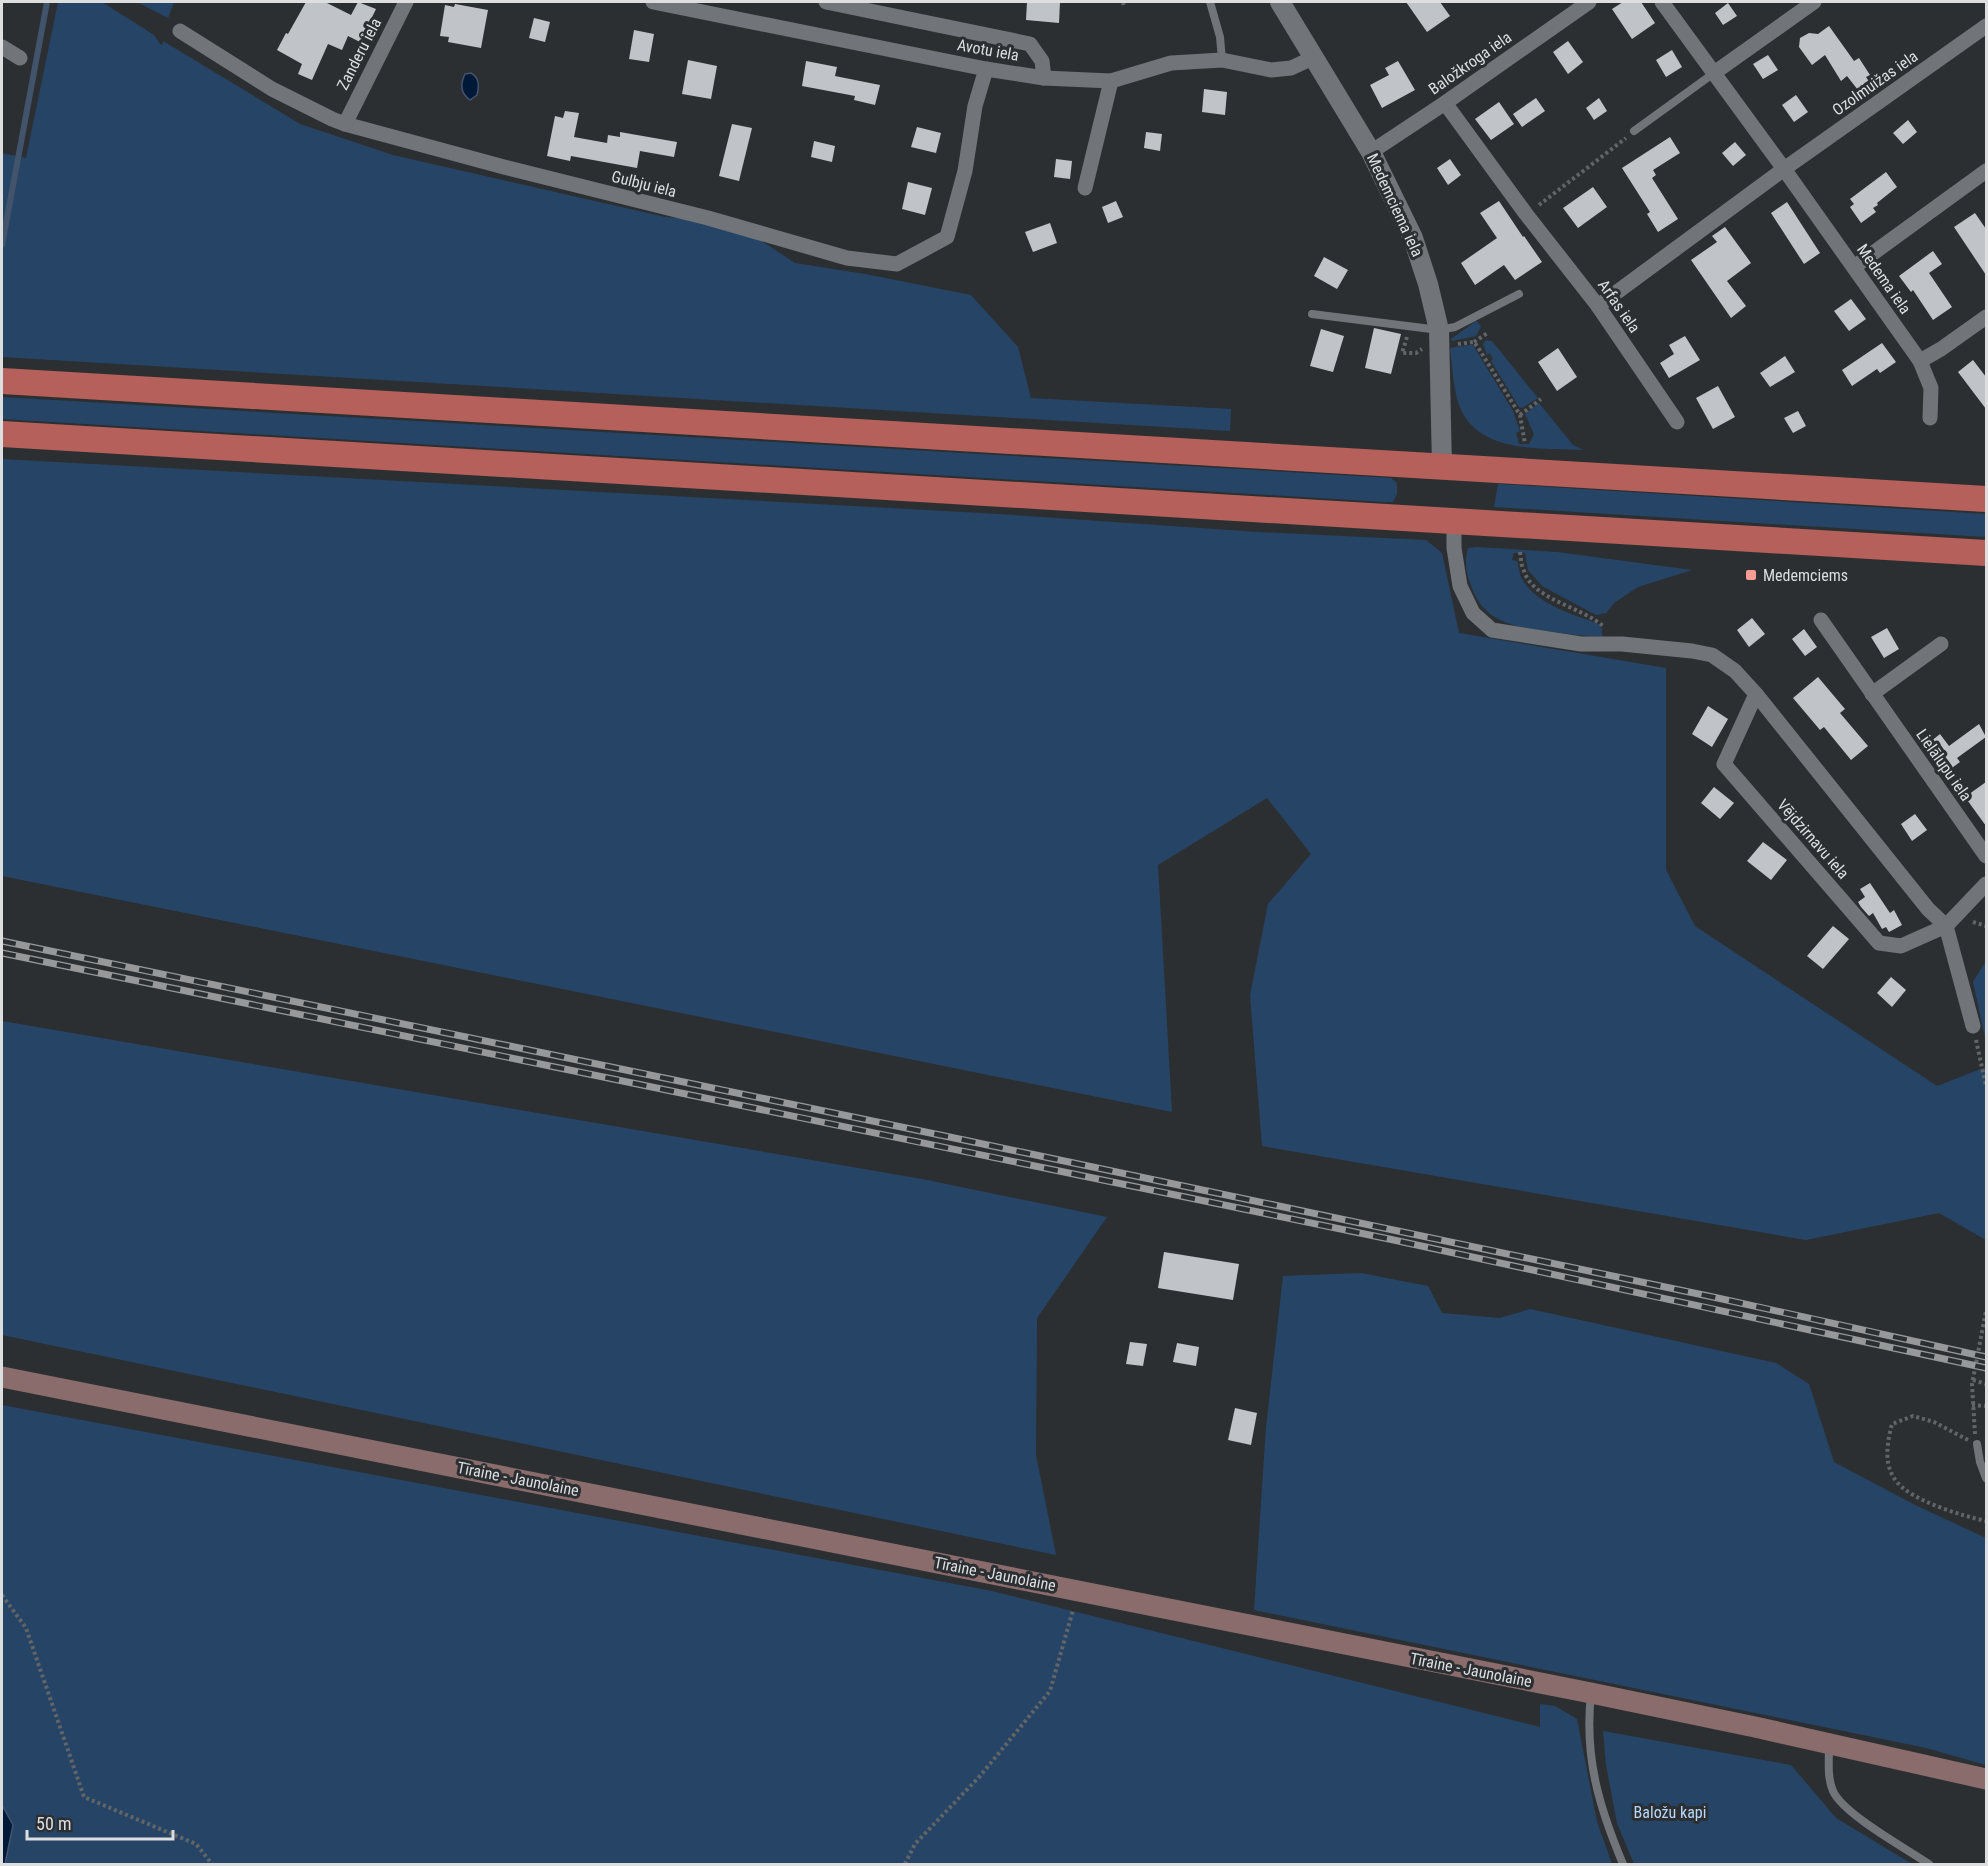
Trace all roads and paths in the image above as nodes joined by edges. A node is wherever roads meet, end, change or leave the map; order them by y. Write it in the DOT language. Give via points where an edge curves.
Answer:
graph roads {
  1 [pos="406,2"];
  2 [pos="653,2"];
  3 [pos="826,2"];
  4 [pos="1210,2"];
  5 [pos="1280,2"];
  6 [pos="1589,2"];
  7 [pos="1662,2"];
  8 [pos="1814,2"];
  9 [pos="872,6"];
  10 [pos="1986,26"];
  11 [pos="180,31"];
  12 [pos="2,46"];
  13 [pos="1315,57"];
  14 [pos="20,58"];
  15 [pos="1222,60"];
  16 [pos="987,69"];
  17 [pos="1714,73"];
  18 [pos="1044,78"];
  19 [pos="1111,81"];
  20 [pos="1445,103"];
  21 [pos="345,124"];
  22 [pos="1634,131"];
  23 [pos="1371,152"];
  24 [pos="1784,169"];
  25 [pos="1986,171"];
  26 [pos="1085,188"];
  27 [pos="1526,214"];
  28 [pos="1854,267"];
  29 [pos="1519,294"];
  30 [pos="1598,306"];
  31 [pos="1312,314"];
  32 [pos="1986,317"];
  33 [pos="1410,328"];
  34 [pos="1488,332"];
  35 [pos="1444,337"];
  36 [pos="1474,342"];
  37 [pos="1426,347"];
  38 [pos="1920,361"];
  39 [pos="2,381"];
  40 [pos="1541,399"];
  41 [pos="1520,415"];
  42 [pos="1930,418"];
  43 [pos="1677,422"];
  44 [pos="2,434"];
  45 [pos="1525,444"];
  46 [pos="1442,467"];
  47 [pos="1986,499"];
  48 [pos="1454,521"];
  49 [pos="1520,552"];
  50 [pos="1986,553"];
  51 [pos="1821,621"];
  52 [pos="1622,644"];
  53 [pos="1941,644"];
  54 [pos="1756,694"];
  55 [pos="1872,694"];
  56 [pos="1986,856"];
  57 [pos="1986,884"];
  58 [pos="1946,926"];
  59 [pos="1973,1026"];
  60 [pos="1986,1086"];
  61 [pos="1986,1313"];
  62 [pos="1981,1346"];
  63 [pos="1986,1347"];
  64 [pos="2,1377"];
  65 [pos="1973,1380"];
  66 [pos="1986,1384"];
  67 [pos="1972,1405"];
  68 [pos="1986,1406"];
  69 [pos="1977,1444"];
  70 [pos="1986,1478"];
  71 [pos="1986,1521"];
  72 [pos="1078,1591"];
  73 [pos="2,1595"];
  74 [pos="1591,1694"];
  75 [pos="1829,1744"];
  76 [pos="1986,1779"];
  77 [pos="212,1864"];
  78 [pos="905,1864"];
  79 [pos="1623,1864"];
  80 [pos="1929,1864"];
  1 -- 21 [label="street, Zanderu iela"];
  2 -- 16 [label="street, Avotu iela"];
  3 -- 9 [label="street"];
  4 -- 15 [label="lane"];
  5 -- 13 [label="street, Medemciema iela"];
  6 -- 20 [label="street, Baložkroga iela"];
  7 -- 17 [label="street, Medema iela"];
  8 -- 17 [label="street"];
  9 -- 18 [label="street" via="1030,44 1042,61"];
  10 -- 24 [label="street, Ozolmuižas iela"];
  11 -- 21 [label="street, Gulbju iela" via="272,89"];
  12 -- 14 [label="street"];
  13 -- 15 [label="street, Avotu iela" via="1291,68 1271,70"];
  13 -- 23 [label="street, Medemciema iela"];
  15 -- 19 [label="street, Avotu iela" via="1171,63"];
  16 -- 18 [label="street, Avotu iela"];
  16 -- 21 [label="street, Gulbju iela" via="975,106 965,171 947,237 897,264 847,258"];
  17 -- 22 [label="lane"];
  17 -- 24 [label="street, Medema iela"];
  18 -- 19 [label="street, Avotu iela"];
  19 -- 26 [label="street"];
  20 -- 23 [label="street, Baložkroga iela"];
  20 -- 27 [label="street, Arfas iela"];
  22 -- 27 [label="path"];
  23 -- 35 [label="street, Medemciema iela" via="1413,238"];
  24 -- 28 [label="street, Medema iela"];
  24 -- 30 [label="street"];
  25 -- 28 [label="street"];
  27 -- 30 [label="street, Arfas iela"];
  28 -- 38 [label="street, Medema iela"];
  29 -- 35 [label="lane" via="1455,327"];
  30 -- 43 [label="street, Arfas iela"];
  31 -- 33 [label="lane"];
  32 -- 38 [label="street"];
  33 -- 35 [label="lane"];
  33 -- 37 [label="path" via="1402,353 1416,353"];
  34 -- 36 [label="path"];
  35 -- 36 [label="path"];
  35 -- 46 [label="street, Medemciema iela"];
  36 -- 41 [label="path"];
  38 -- 42 [label="street, Medema iela" via="1931,388"];
  39 -- 46 [label="highway"];
  40 -- 41 [label="path"];
  41 -- 45 [label="path"];
  44 -- 48 [label="highway"];
  46 -- 47 [label="highway"];
  48 -- 50 [label="highway"];
  48 -- 52 [label="street" via="1460,585 1473,612 1492,630 1581,644"];
  49 -- 52 [label="path" via="1524,573 1537,590 1596,619"];
  51 -- 55 [label="street, Lielālupu iela"];
  52 -- 54 [label="street" via="1713,655"];
  53 -- 55 [label="street"];
  54 -- 58 [label="street" via="1928,909"];
  54 -- 58 [label="street, Vējdzirnavu iela" via="1724,764 1879,942 1900,946"];
  55 -- 56 [label="street, Lielālupu iela"];
  57 -- 58 [label="street"];
  58 -- 59 [label="street"];
  59 -- 60 [label="path"];
  61 -- 62 [label="path"];
  62 -- 63 [label="path"];
  62 -- 65 [label="path"];
  64 -- 72 [label="main road, Tīraine - Jaunolaine"];
  65 -- 66 [label="path"];
  65 -- 67 [label="path"];
  67 -- 68 [label="path"];
  67 -- 69 [label="path"];
  69 -- 70 [label="lane"];
  69 -- 71 [label="path" via="1934,1422 1912,1416 1892,1424 1887,1443 1890,1468 1897,1483 1923,1501"];
  72 -- 74 [label="main road, Tīraine - Jaunolaine"];
  72 -- 78 [label="path" via="1050,1691 980,1776 915,1844"];
  73 -- 77 [label="path" via="26,1628 84,1797 196,1844"];
  74 -- 75 [label="main road, Tīraine - Jaunolaine"];
  74 -- 79 [label="lane" via="1590,1755 1605,1822"];
  75 -- 76 [label="main road, Tīraine - Jaunolaine"];
  75 -- 80 [label="lane" via="1828,1770 1834,1792 1846,1808"];
}
